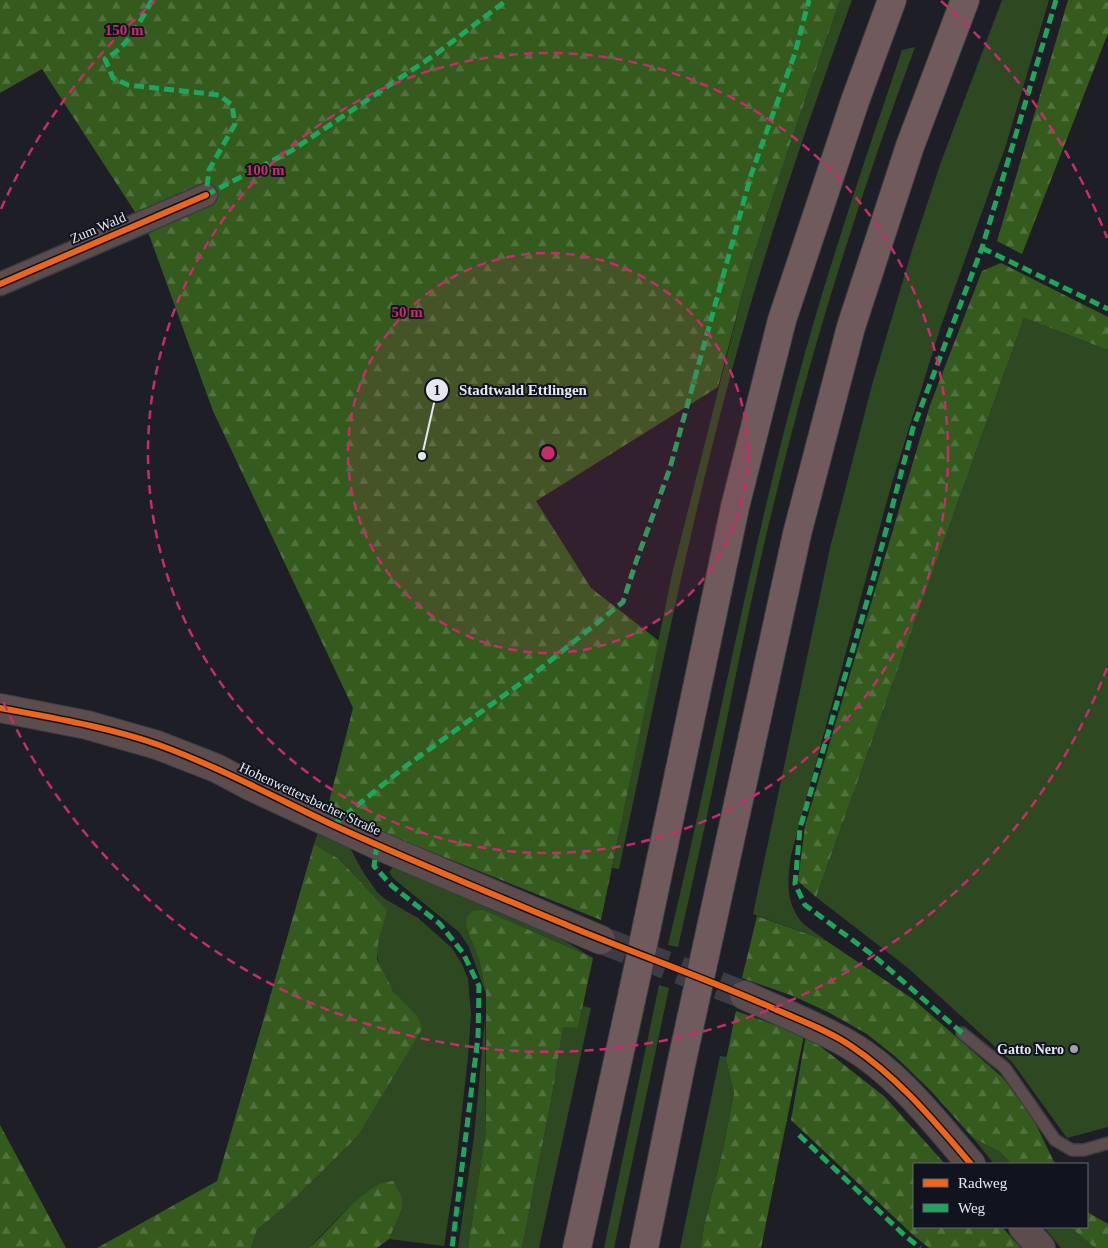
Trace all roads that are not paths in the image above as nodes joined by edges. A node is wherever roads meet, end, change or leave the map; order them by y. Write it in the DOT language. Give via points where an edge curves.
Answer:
graph roads {
  1 [pos="892,0"];
  2 [pos="965,0"];
  3 [pos="206,195"];
  4 [pos="0,284"];
  5 [pos="0,708"];
  6 [pos="601,940"];
  7 [pos="744,995"];
  8 [pos="962,1033"];
  9 [pos="1108,1143"];
  10 [pos="970,1163"];
  11 [pos="1025,1228"];
  12 [pos="578,1248"];
  13 [pos="644,1248"];
  14 [pos="1041,1248"];
  1 -- 12 [label="highway" via="782,320 735,507"];
  2 -- 13 [label="highway" via="910,146 851,327 797,534"];
  3 -- 4 [label="street, Zum Wald"];
  5 -- 6 [label="street, Hohenwettersbacher Straße" via="88,725 157,744 216,768 377,845"];
  7 -- 10 [label="street" via="849,1044 888,1072"];
  8 -- 9 [label="lane" via="1005,1068 1056,1140 1072,1150"];
  11 -- 14 [label="street"];
}
